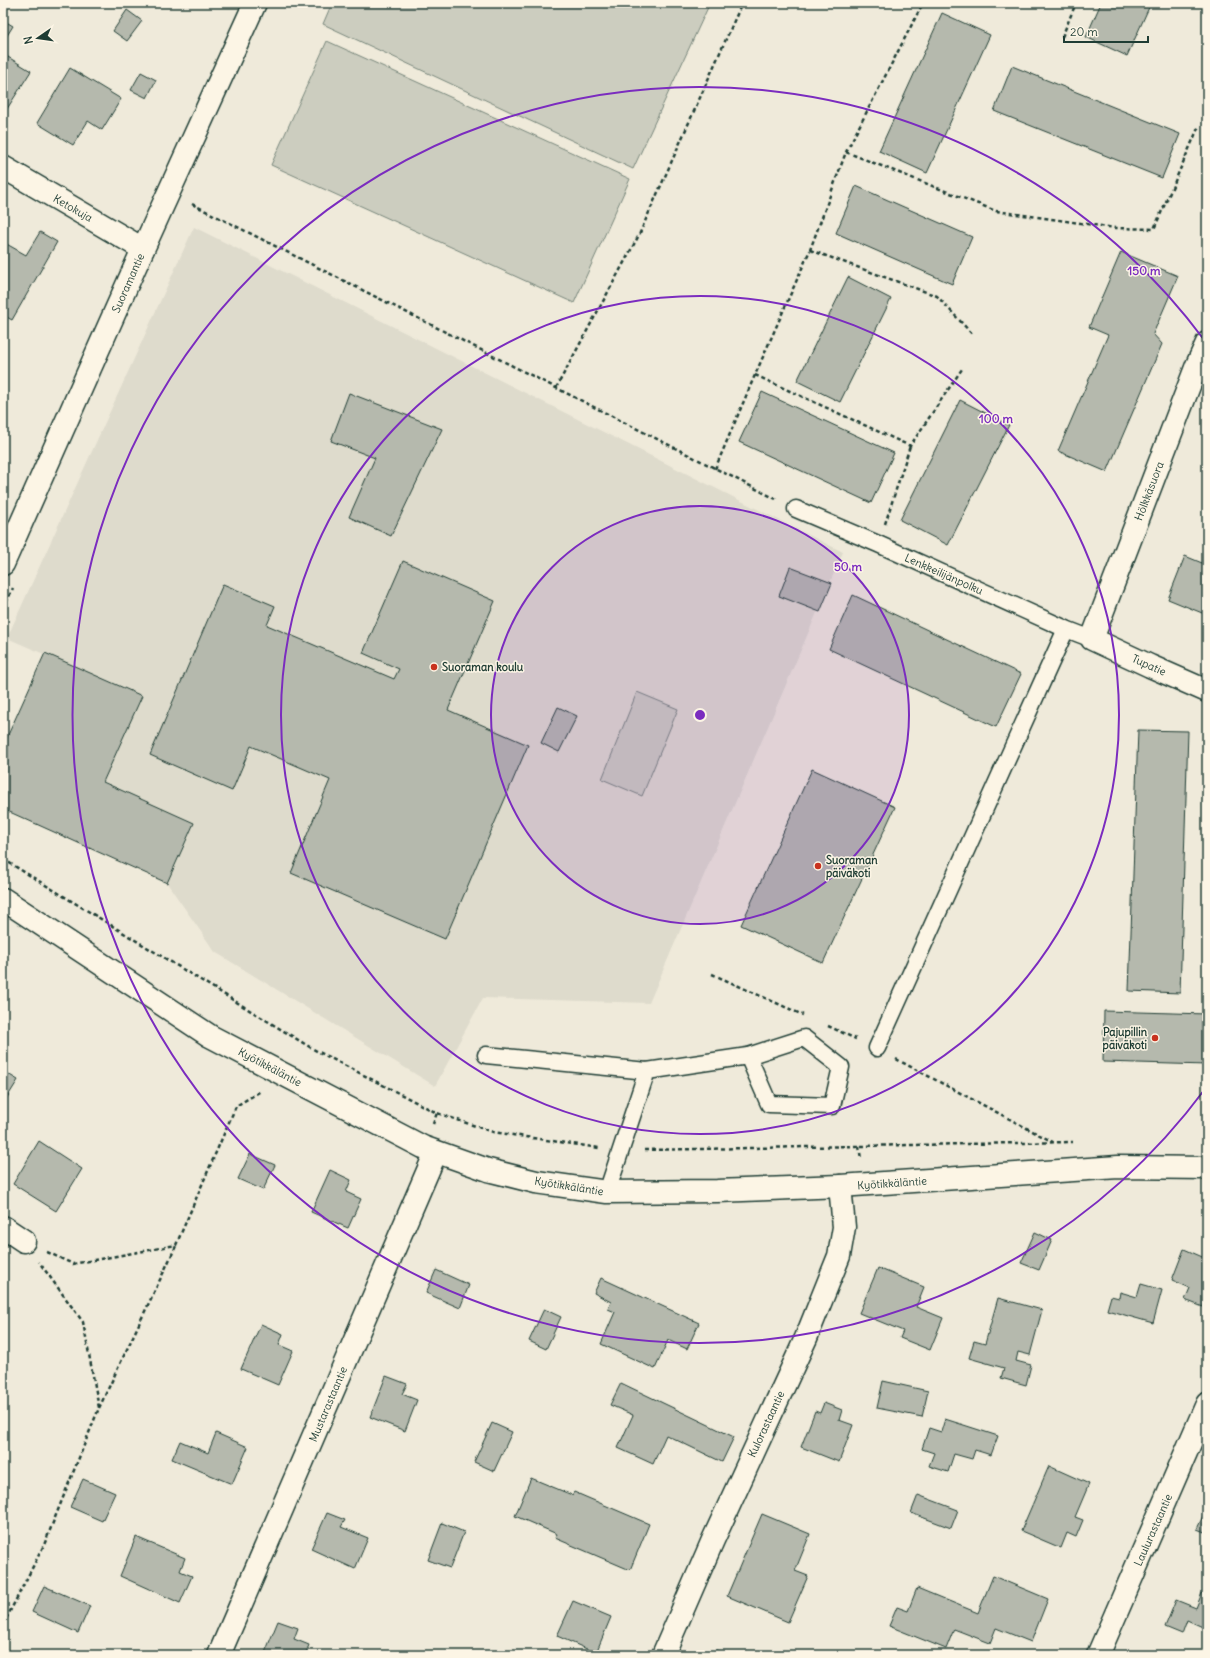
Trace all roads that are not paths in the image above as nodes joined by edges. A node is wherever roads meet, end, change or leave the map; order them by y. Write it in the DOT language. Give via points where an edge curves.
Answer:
graph roads {
  1 [pos="255,3"];
  2 [pos="3,167"];
  3 [pos="143,249"];
  4 [pos="1207,343"];
  5 [pos="796,509"];
  6 [pos="4,557"];
  7 [pos="1066,629"];
  8 [pos="1092,639"];
  9 [pos="1207,691"];
  10 [pos="3,899"];
  11 [pos="877,1048"];
  12 [pos="486,1055"];
  13 [pos="748,1056"];
  14 [pos="647,1071"];
  15 [pos="436,1152"];
  16 [pos="1207,1168"];
  17 [pos="840,1186"];
  18 [pos="607,1192"];
  19 [pos="3,1228"];
  20 [pos="24,1241"];
  21 [pos="1207,1404"];
  22 [pos="219,1655"];
  23 [pos="663,1655"];
  24 [pos="1098,1655"];
  1 -- 3 [label="street, Suoramantie"];
  2 -- 3 [label="street, Ketokuja"];
  3 -- 6 [label="street, Suoramantie"];
  4 -- 8 [label="street, Hölkkäsuora"];
  5 -- 7 [label="lane, Lenkkeilijänpolku"];
  7 -- 8 [label="lane, Lenkkeilijänpolku"];
  7 -- 11 [label="lane"];
  8 -- 9 [label="street, Tupatie"];
  10 -- 15 [label="street, Kyötikkäläntie" via="210,1036"];
  12 -- 14 [label="lane"];
  13 -- 13 [label="lane" via="804,1038 841,1067 832,1106 769,1104"];
  13 -- 14 [label="lane"];
  14 -- 18 [label="lane"];
  15 -- 18 [label="street, Kyötikkäläntie" via="488,1170 536,1182"];
  15 -- 22 [label="street, Mustarastaantie"];
  16 -- 17 [label="street, Kyötikkäläntie" via="1118,1167"];
  17 -- 18 [label="street, Kyötikkäläntie"];
  17 -- 23 [label="street, Kulorastaantie" via="844,1226 839,1256 806,1338"];
  19 -- 20 [label="street"];
  21 -- 24 [label="street, Laulurastaantie"];
}
